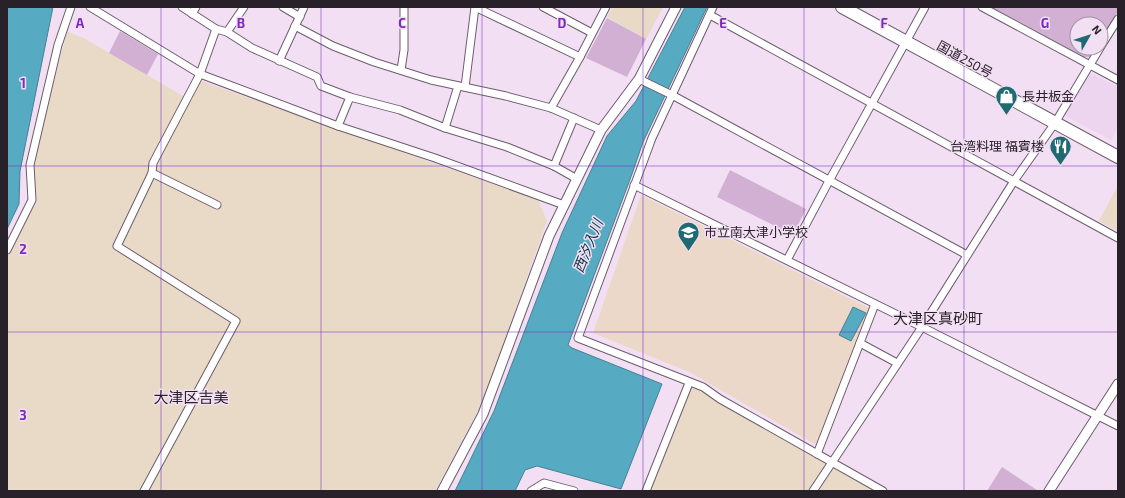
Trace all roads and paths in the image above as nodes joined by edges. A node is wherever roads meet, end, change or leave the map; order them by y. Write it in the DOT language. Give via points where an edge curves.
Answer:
graph roads {
  1 [pos="70,7"];
  2 [pos="90,7"];
  3 [pos="182,7"];
  4 [pos="196,7"];
  5 [pos="244,7"];
  6 [pos="283,7"];
  7 [pos="304,7"];
  8 [pos="404,7"];
  9 [pos="475,7"];
  10 [pos="543,7"];
  11 [pos="606,7"];
  12 [pos="676,7"];
  13 [pos="713,7"];
  14 [pos="842,7"];
  15 [pos="925,7"];
  16 [pos="982,7"];
  17 [pos="192,14"];
  18 [pos="710,15"];
  19 [pos="300,17"];
  20 [pos="1118,19"];
  21 [pos="295,26"];
  22 [pos="216,29"];
  23 [pos="227,32"];
  24 [pos="592,33"];
  25 [pos="1109,33"];
  26 [pos="905,42"];
  27 [pos="1095,56"];
  28 [pos="580,57"];
  29 [pos="279,61"];
  30 [pos="1090,65"];
  31 [pos="402,70"];
  32 [pos="200,74"];
  33 [pos="639,79"];
  34 [pos="1118,80"];
  35 [pos="461,86"];
  36 [pos="672,95"];
  37 [pos="350,97"];
  38 [pos="871,104"];
  39 [pos="550,108"];
  40 [pos="574,118"];
  41 [pos="1055,123"];
  42 [pos="338,126"];
  43 [pos="445,128"];
  44 [pos="601,130"];
  45 [pos="1118,157"];
  46 [pos="554,166"];
  47 [pos="152,173"];
  48 [pos="577,179"];
  49 [pos="829,181"];
  50 [pos="1014,181"];
  51 [pos="634,186"];
  52 [pos="564,204"];
  53 [pos="217,205"];
  54 [pos="1118,238"];
  55 [pos="7,250"];
  56 [pos="967,255"];
  57 [pos="787,260"];
  58 [pos="875,304"];
  59 [pos="922,327"];
  60 [pos="860,343"];
  61 [pos="897,364"];
  62 [pos="689,383"];
  63 [pos="1118,384"];
  64 [pos="1098,416"];
  65 [pos="1118,426"];
  66 [pos="817,454"];
  67 [pos="832,462"];
  68 [pos="144,491"];
  69 [pos="442,491"];
  70 [pos="531,491"];
  71 [pos="574,491"];
  72 [pos="646,491"];
  73 [pos="813,491"];
  74 [pos="883,491"];
  75 [pos="1048,491"];
  1 -- 55 [label="street" via="58,45 30,165 32,200"];
  2 -- 32 [label="street"];
  3 -- 17 [label="street"];
  4 -- 17 [label="street"];
  5 -- 23 [label="street"];
  6 -- 19 [label="street"];
  7 -- 19 [label="street"];
  8 -- 31 [label="street"];
  9 -- 28 [label="street"];
  9 -- 35 [label="street"];
  10 -- 24 [label="street"];
  11 -- 24 [label="street"];
  12 -- 33 [label="street"];
  13 -- 18 [label="street"];
  14 -- 26 [label="highway, 国道250号"];
  15 -- 26 [label="street"];
  16 -- 30 [label="street"];
  17 -- 22 [label="street"];
  18 -- 36 [label="street"];
  18 -- 38 [label="street"];
  19 -- 21 [label="street"];
  20 -- 25 [label="street"];
  21 -- 29 [label="street"];
  21 -- 31 [label="street" via="338,48"];
  22 -- 23 [label="street"];
  22 -- 32 [label="street"];
  23 -- 29 [label="street"];
  24 -- 28 [label="street"];
  26 -- 38 [label="street"];
  26 -- 41 [label="highway, 国道250号"];
  27 -- 30 [label="street"];
  28 -- 39 [label="street"];
  29 -- 37 [label="street" via="317,77 322,86"];
  30 -- 34 [label="street"];
  30 -- 41 [label="street"];
  31 -- 35 [label="street" via="431,80"];
  32 -- 42 [label="street"];
  32 -- 47 [label="street" via="153,163"];
  33 -- 36 [label="street"];
  33 -- 44 [label="street"];
  35 -- 39 [label="street"];
  35 -- 43 [label="street"];
  36 -- 49 [label="street"];
  36 -- 51 [label="street"];
  37 -- 42 [label="street"];
  37 -- 43 [label="street" via="400,110"];
  38 -- 49 [label="street"];
  38 -- 50 [label="street"];
  39 -- 40 [label="street"];
  40 -- 44 [label="street"];
  40 -- 46 [label="street"];
  41 -- 45 [label="highway, 国道250号"];
  41 -- 50 [label="street"];
  42 -- 52 [label="street"];
  43 -- 46 [label="street" via="507,147"];
  44 -- 48 [label="street"];
  46 -- 48 [label="street"];
  47 -- 53 [label="street"];
  47 -- 68 [label="street" via="117,246 236,321"];
  48 -- 52 [label="street"];
  49 -- 56 [label="street"];
  49 -- 57 [label="street"];
  50 -- 54 [label="street"];
  50 -- 56 [label="street"];
  51 -- 57 [label="street"];
  51 -- 62 [label="street" via="578,338"];
  52 -- 69 [label="street" via="549,236 483,414"];
  56 -- 59 [label="street"];
  57 -- 58 [label="street"];
  58 -- 59 [label="street"];
  58 -- 60 [label="street"];
  59 -- 61 [label="street"];
  59 -- 64 [label="street"];
  60 -- 61 [label="street"];
  60 -- 66 [label="street"];
  61 -- 67 [label="street"];
  62 -- 66 [label="street" via="703,388"];
  62 -- 72 [label="street"];
  63 -- 64 [label="street"];
  64 -- 65 [label="street"];
  64 -- 75 [label="street"];
  66 -- 67 [label="street"];
  67 -- 73 [label="street"];
  67 -- 74 [label="street"];
  70 -- 71 [label="street" via="544,483"];
}
